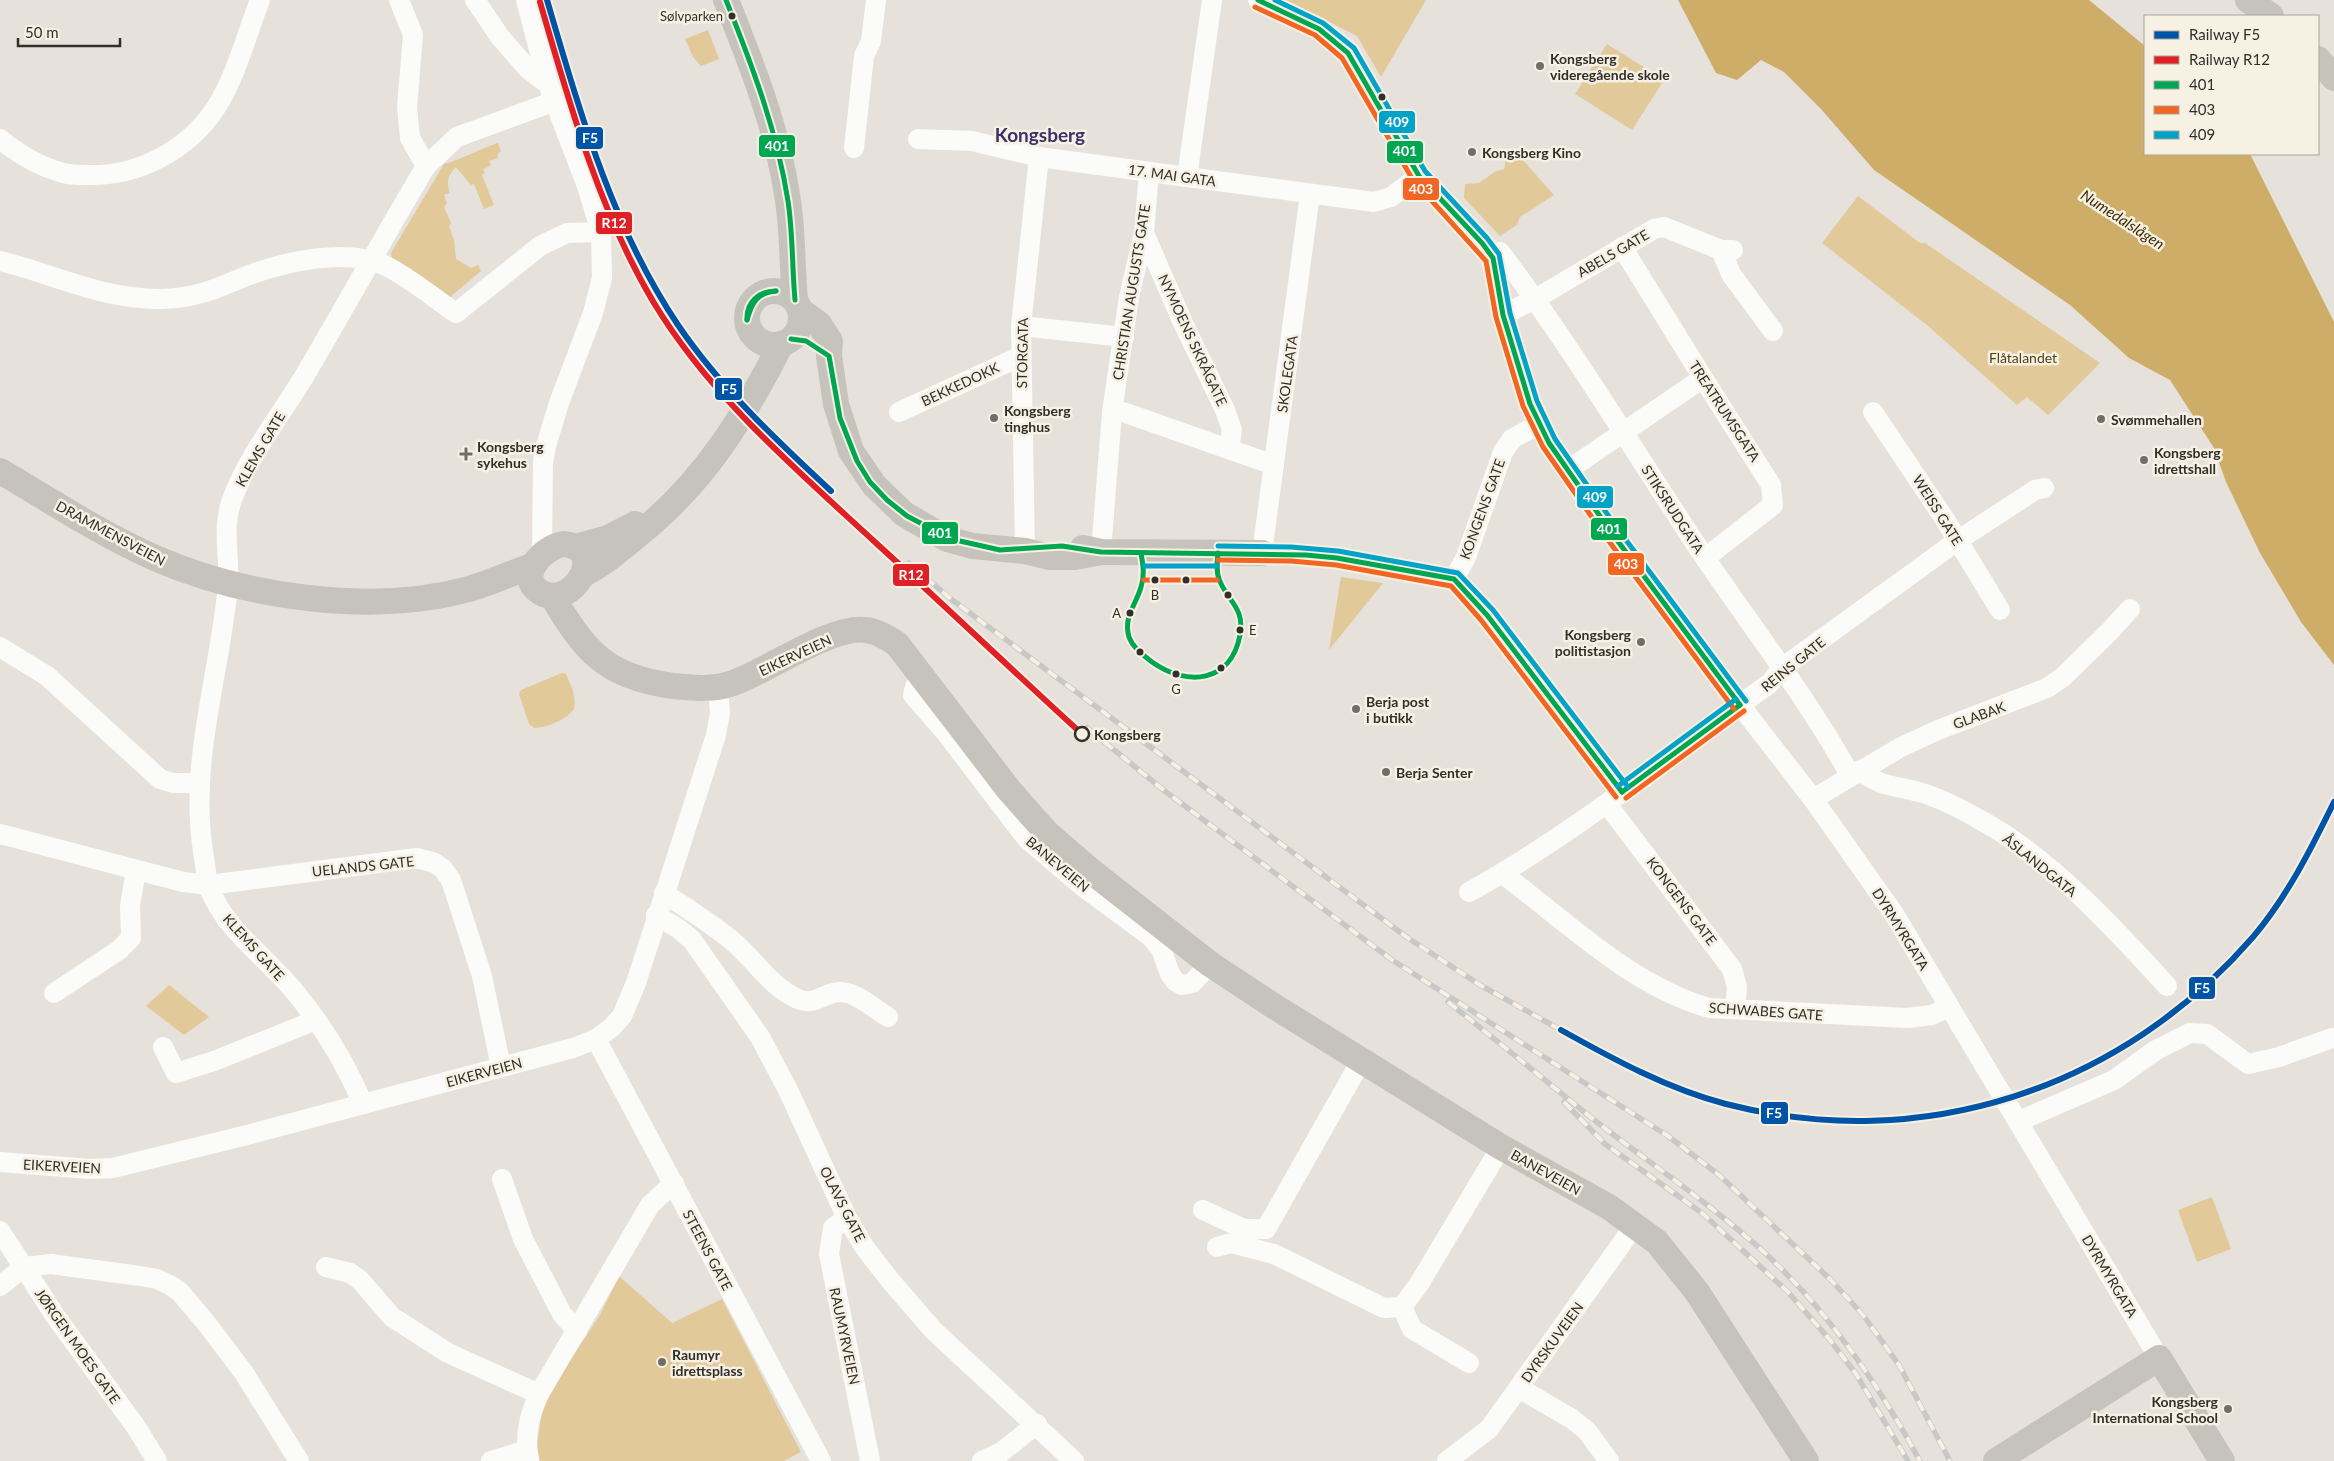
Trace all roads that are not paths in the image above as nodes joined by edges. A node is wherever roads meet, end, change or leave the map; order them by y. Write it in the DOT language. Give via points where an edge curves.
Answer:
graph roads {
  1 [pos="260,0"];
  2 [pos="399,0"];
  3 [pos="476,0"];
  4 [pos="526,0"];
  5 [pos="726,0"];
  6 [pos="876,0"];
  7 [pos="1212,0"];
  8 [pos="1258,0"];
  9 [pos="2319,60"];
  10 [pos="2334,78"];
  11 [pos="552,93"];
  12 [pos="0,139"];
  13 [pos="918,140"];
  14 [pos="854,148"];
  15 [pos="1039,157"];
  16 [pos="426,166"];
  17 [pos="1149,172"];
  18 [pos="1419,176"];
  19 [pos="1187,177"];
  20 [pos="1310,194"];
  21 [pos="791,225"];
  22 [pos="600,232"];
  23 [pos="1144,233"];
  24 [pos="1622,247"];
  25 [pos="1492,258"];
  26 [pos="370,260"];
  27 [pos="0,261"];
  28 [pos="761,294"];
  29 [pos="1535,299"];
  30 [pos="798,305"];
  31 [pos="1503,314"];
  32 [pos="1021,326"];
  33 [pos="1773,331"];
  34 [pos="751,332"];
  35 [pos="1124,337"];
  36 [pos="786,341"];
  37 [pos="829,356"];
  38 [pos="1020,356"];
  39 [pos="1702,378"];
  40 [pos="752,398"];
  41 [pos="899,412"];
  42 [pos="1112,412"];
  43 [pos="1874,412"];
  44 [pos="1539,424"];
  45 [pos="1623,432"];
  46 [pos="1229,449"];
  47 [pos="1274,465"];
  48 [pos="1568,470"];
  49 [pos="0,471"];
  50 [pos="2044,488"];
  51 [pos="1957,541"];
  52 [pos="1025,551"];
  53 [pos="1101,552"];
  54 [pos="1262,553"];
  55 [pos="1706,558"];
  56 [pos="557,570"];
  57 [pos="1454,579"];
  58 [pos="228,582"];
  59 [pos="2130,609"];
  60 [pos="2000,610"];
  61 [pos="874,632"];
  62 [pos="0,647"];
  63 [pos="1782,668"];
  64 [pos="922,677"];
  65 [pos="718,687"];
  66 [pos="1740,705"];
  67 [pos="1855,773"];
  68 [pos="199,783"];
  69 [pos="1615,798"];
  70 [pos="1812,799"];
  71 [pos="0,834"];
  72 [pos="136,871"];
  73 [pos="1503,874"];
  74 [pos="209,885"];
  75 [pos="1469,892"];
  76 [pos="664,894"];
  77 [pos="656,915"];
  78 [pos="1210,964"];
  79 [pos="2168,986"];
  80 [pos="54,993"];
  81 [pos="1949,1007"];
  82 [pos="1735,1008"];
  83 [pos="888,1017"];
  84 [pos="316,1020"];
  85 [pos="2332,1038"];
  86 [pos="596,1039"];
  87 [pos="164,1047"];
  88 [pos="1360,1061"];
  89 [pos="501,1067"];
  90 [pos="363,1104"];
  91 [pos="2019,1121"];
  92 [pos="1501,1147"];
  93 [pos="1,1160"];
  94 [pos="502,1179"];
  95 [pos="674,1183"];
  96 [pos="1203,1210"];
  97 [pos="847,1218"];
  98 [pos="1635,1225"];
  99 [pos="0,1231"];
  100 [pos="1217,1247"];
  101 [pos="24,1267"];
  102 [pos="326,1268"];
  103 [pos="0,1286"];
  104 [pos="1402,1307"];
  105 [pos="576,1331"];
  106 [pos="2159,1358"];
  107 [pos="1469,1363"];
  108 [pos="1519,1388"];
  109 [pos="538,1394"];
  110 [pos="1037,1424"];
  111 [pos="528,1456"];
  112 [pos="157,1461"];
  113 [pos="299,1461"];
  114 [pos="491,1461"];
  115 [pos="821,1461"];
  116 [pos="870,1461"];
  117 [pos="982,1461"];
  118 [pos="1074,1461"];
  119 [pos="1447,1461"];
  120 [pos="1609,1461"];
  121 [pos="1806,1461"];
  122 [pos="1996,1461"];
  123 [pos="2222,1461"];
  1 -- 12 [label="street" via="218,105 204,123 165,156 138,169 106,176 65,174 36,163"];
  2 -- 16 [label="street" via="413,35 407,107 410,138"];
  3 -- 11 [label="street" via="500,37"];
  4 -- 11 [label="street"];
  5 -- 21 [label="main road" via="767,109 786,188"];
  6 -- 14 [label="street" via="871,41 864,56"];
  7 -- 19 [label="street"];
  8 -- 18 [label="street" via="1319,29 1348,53"];
  9 -- 10 [label="main road"];
  11 -- 16 [label="street, KLEMS GATE" via="457,137"];
  11 -- 22 [label="street" via="588,189"];
  13 -- 15 [label="street, 17. MAI GATA" via="972,141"];
  15 -- 17 [label="street, 17. MAI GATA"];
  15 -- 32 [label="street, STORGATA"];
  16 -- 26 [label="street, KLEMS GATE"];
  17 -- 19 [label="street, 17. MAI GATA"];
  17 -- 23 [label="street, CHRISTIAN AUGUSTS GATE"];
  18 -- 20 [label="street, 17. MAI GATA" via="1391,197 1374,202"];
  18 -- 25 [label="street" via="1482,243"];
  19 -- 20 [label="street, 17. MAI GATA"];
  20 -- 47 [label="street, SKOLEGATA"];
  21 -- 28 [label="main road" via="777,265"];
  21 -- 30 [label="main road"];
  22 -- 26 [label="street" via="567,233 540,246 456,313 388,267"];
  22 -- 56 [label="street" via="602,278 593,314 559,403 543,463 544,495"];
  23 -- 35 [label="street, CHRISTIAN AUGUSTS GATE" via="1129,297"];
  23 -- 46 [label="street, NYMOENS SKRÅGATE" via="1225,410 1232,430"];
  24 -- 29 [label="street, ABELS GATE"];
  24 -- 33 [label="street, ABELS GATE" via="1664,226 1727,250 1732,274"];
  24 -- 39 [label="street, TREATRUMSGATA"];
  25 -- 29 [label="street, STIKSRUDGATA" via="1500,252"];
  25 -- 31 [label="street, DYRMYRGATA"];
  26 -- 27 [label="street" via="314,257 245,277 215,291 161,299 130,298"];
  26 -- 58 [label="street, KLEMS GATE" via="232,498 226,525"];
  28 -- 30 [label="main road" via="779,291"];
  28 -- 34 [label="main road" via="748,308"];
  29 -- 31 [label="street, ABELS GATE"];
  29 -- 45 [label="street, STIKSRUDGATA"];
  30 -- 36 [label="main road" via="801,323"];
  30 -- 37 [label="main road" via="828,335"];
  31 -- 44 [label="street, DYRMYRGATA"];
  32 -- 35 [label="street"];
  32 -- 38 [label="street, STORGATA"];
  34 -- 36 [label="main road" via="761,342 774,345"];
  34 -- 40 [label="main road, DRAMMENSVEIEN"];
  35 -- 42 [label="street, CHRISTIAN AUGUSTS GATE"];
  36 -- 37 [label="main road" via="806,341"];
  36 -- 40 [label="main road, DRAMMENSVEIEN"];
  37 -- 52 [label="main road" via="836,404 846,439 858,463 882,494 917,523 959,543"];
  38 -- 41 [label="street, BEKKEDOKK"];
  38 -- 52 [label="street, STORGATA"];
  39 -- 45 [label="street"];
  39 -- 55 [label="street, TREATRUMSGATA" via="1757,460 1772,485 1774,495 1769,509"];
  40 -- 56 [label="main road, DRAMMENSVEIEN" via="716,455 654,522 607,560"];
  42 -- 46 [label="street" via="1122,412"];
  42 -- 53 [label="street, CHRISTIAN AUGUSTS GATE"];
  43 -- 51 [label="street, WEISS GATE"];
  44 -- 48 [label="street, DYRMYRGATA"];
  44 -- 57 [label="street, KONGENS GATE" via="1512,439 1503,452 1466,557"];
  45 -- 48 [label="street"];
  45 -- 55 [label="street, STIKSRUDGATA"];
  46 -- 47 [label="street"];
  47 -- 54 [label="street, SKOLEGATA"];
  48 -- 66 [label="street, DYRMYRGATA"];
  49 -- 58 [label="main road, DRAMMENSVEIEN" via="142,552 176,567"];
  50 -- 51 [label="street, REINS GATE"];
  51 -- 60 [label="street, WEISS GATE"];
  51 -- 63 [label="street, REINS GATE"];
  52 -- 53 [label="main road" via="1049,546 1075,546"];
  53 -- 54 [label="main road"];
  54 -- 57 [label="street" via="1337,558"];
  55 -- 63 [label="street, STIKSRUDGATA"];
  56 -- 58 [label="main road, DRAMMENSVEIEN" via="411,599 359,601 299,596"];
  56 -- 65 [label="main road, EIKERVEIEN" via="565,621 605,664 636,679 677,686"];
  57 -- 69 [label="street, KONGENS GATE" via="1487,616"];
  58 -- 68 [label="street, KLEMS GATE"];
  59 -- 67 [label="street, GLABAK" via="2047,688 1938,730"];
  61 -- 64 [label="main road, BANEVEIEN" via="897,644"];
  61 -- 65 [label="main road, EIKERVEIEN" via="858,630 824,639 743,679"];
  62 -- 68 [label="street" via="47,676 160,779 173,783"];
  63 -- 66 [label="street, REINS GATE" via="1770,683"];
  63 -- 67 [label="street, STIKSRUDGATA"];
  64 -- 78 [label="main road, BANEVEIEN" via="1009,790 1047,833"];
  64 -- 78 [label="street, BANEVEIEN" via="913,695 1028,839 1082,886 1151,937 1161,949 1175,981 1182,985 1192,982"];
  65 -- 76 [label="street, EIKERVEIEN" via="720,713 716,735"];
  66 -- 69 [label="street, REINS GATE"];
  66 -- 70 [label="street, DYRMYRGATA"];
  67 -- 70 [label="street, GLABAK"];
  67 -- 79 [label="street, ÅSLANDGATA" via="1920,792 1985,822 2023,847 2106,921"];
  68 -- 74 [label="street, KLEMS GATE" via="198,820"];
  69 -- 73 [label="street, REINS GATE"];
  69 -- 82 [label="street, KONGENS GATE" via="1732,969 1736,980"];
  70 -- 81 [label="street, DYRMYRGATA" via="1894,914"];
  71 -- 72 [label="street, UELANDS GATE"];
  72 -- 74 [label="street, UELANDS GATE"];
  72 -- 80 [label="street" via="130,905 131,938 119,950"];
  73 -- 75 [label="street, REINS GATE"];
  73 -- 82 [label="street, SCHWABES GATE" via="1650,983 1683,1000 1709,1008"];
  74 -- 84 [label="street, KLEMS GATE" via="218,906 235,930 294,991"];
  74 -- 89 [label="street, UELANDS GATE" via="385,861 417,858 435,863 451,880 474,949"];
  76 -- 77 [label="street, EIKERVEIEN"];
  76 -- 83 [label="street" via="731,940 772,983 798,999 806,1002 828,993 844,992"];
  77 -- 86 [label="street, EIKERVEIEN" via="636,983 622,1016"];
  77 -- 97 [label="street, OLAVS GATE" via="692,940 760,1038 788,1090"];
  78 -- 88 [label="main road, BANEVEIEN"];
  81 -- 82 [label="street, SCHWABES GATE" via="1932,1015 1908,1018"];
  81 -- 91 [label="street, DYRMYRGATA"];
  84 -- 87 [label="street" via="176,1073"];
  84 -- 90 [label="street, KLEMS GATE" via="336,1049"];
  85 -- 91 [label="street" via="2248,1064 2207,1034 2190,1033 2156,1050 2114,1080"];
  86 -- 89 [label="street, EIKERVEIEN"];
  86 -- 95 [label="street, STEENS GATE"];
  88 -- 92 [label="main road, BANEVEIEN"];
  88 -- 96 [label="street" via="1266,1229 1244,1229"];
  89 -- 90 [label="street, EIKERVEIEN"];
  90 -- 93 [label="street, EIKERVEIEN" via="113,1168 90,1169"];
  91 -- 106 [label="street, DYRMYRGATA"];
  92 -- 98 [label="main road, BANEVEIEN"];
  92 -- 104 [label="street"];
  94 -- 105 [label="street" via="523,1239 562,1314"];
  95 -- 105 [label="street" via="650,1205"];
  95 -- 115 [label="street, STEENS GATE"];
  97 -- 110 [label="street, OLAVS GATE" via="888,1279 933,1330"];
  97 -- 116 [label="street, RAUMYRVEIEN" via="834,1228 829,1254"];
  98 -- 108 [label="street, DYRSKUVEIEN"];
  98 -- 121 [label="main road, BANEVEIEN" via="1657,1242 1686,1276"];
  99 -- 101 [label="street, JØRGEN MOES GATE"];
  100 -- 104 [label="street" via="1231,1243 1274,1254 1384,1308"];
  101 -- 103 [label="street"];
  101 -- 112 [label="street, JØRGEN MOES GATE"];
  101 -- 113 [label="street" via="51,1264 140,1276 157,1279 180,1292 244,1373"];
  102 -- 109 [label="street" via="360,1280 392,1317 432,1343"];
  104 -- 107 [label="street" via="1412,1329"];
  105 -- 109 [label="street"];
  106 -- 122 [label="main road"];
  106 -- 123 [label="main road, DYRMYRGATA"];
  108 -- 119 [label="street" via="1489,1429"];
  108 -- 120 [label="street, DYRSKUVEIEN" via="1588,1431"];
  109 -- 111 [label="street" via="526,1432"];
  110 -- 117 [label="street" via="1000,1452"];
  110 -- 118 [label="street, OLAVS GATE"];
  111 -- 114 [label="street"];
}
